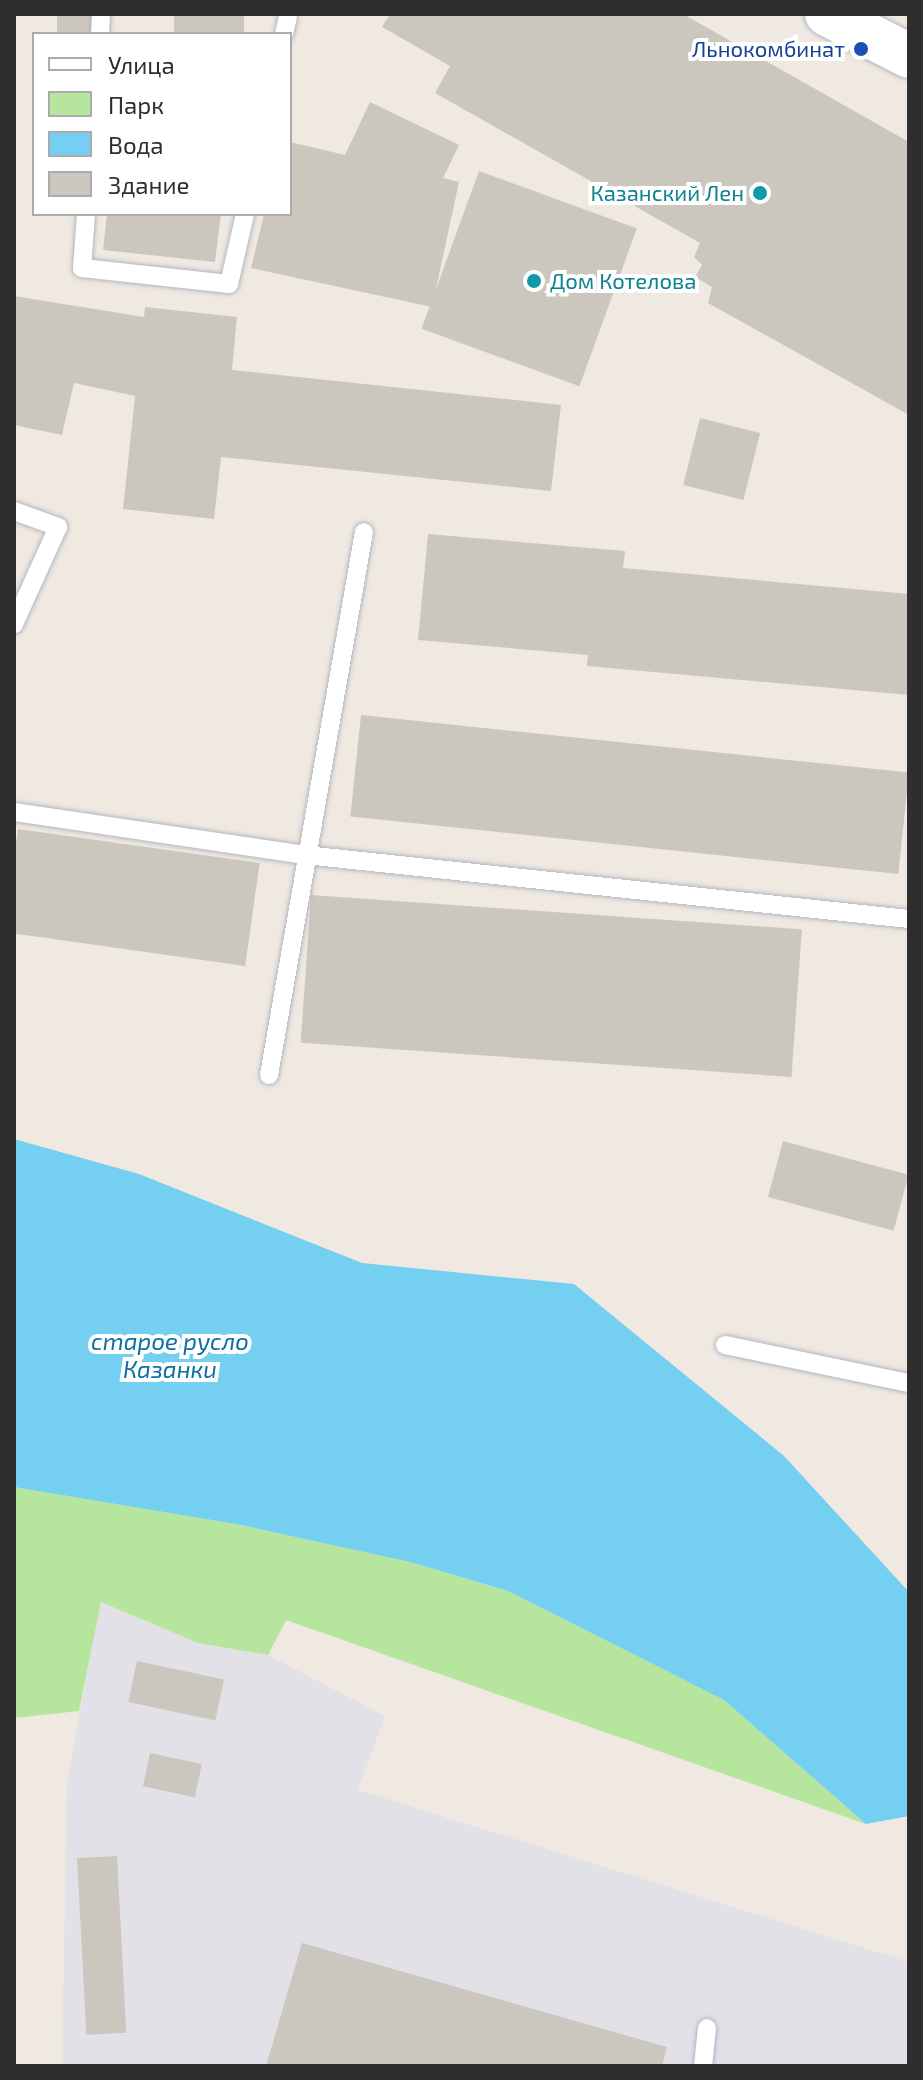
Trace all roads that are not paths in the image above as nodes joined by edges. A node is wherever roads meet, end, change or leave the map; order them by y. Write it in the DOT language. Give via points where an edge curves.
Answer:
graph roads {
  1 [pos="827,14"];
  2 [pos="909,56"];
  3 [pos="86,216"];
  4 [pos="245,216"];
  5 [pos="14,511"];
  6 [pos="364,532"];
  7 [pos="14,624"];
  8 [pos="14,812"];
  9 [pos="305,855"];
  10 [pos="909,919"];
  11 [pos="269,1075"];
  12 [pos="725,1345"];
  13 [pos="909,1383"];
  14 [pos="707,2028"];
  15 [pos="703,2066"];
  1 -- 2 [label="street"];
  3 -- 4 [label="lane" via="82,268 229,284"];
  5 -- 7 [label="lane" via="58,527"];
  6 -- 9 [label="lane"];
  8 -- 9 [label="lane"];
  9 -- 10 [label="lane"];
  9 -- 11 [label="lane"];
  12 -- 13 [label="lane"];
  14 -- 15 [label="lane"];
}
